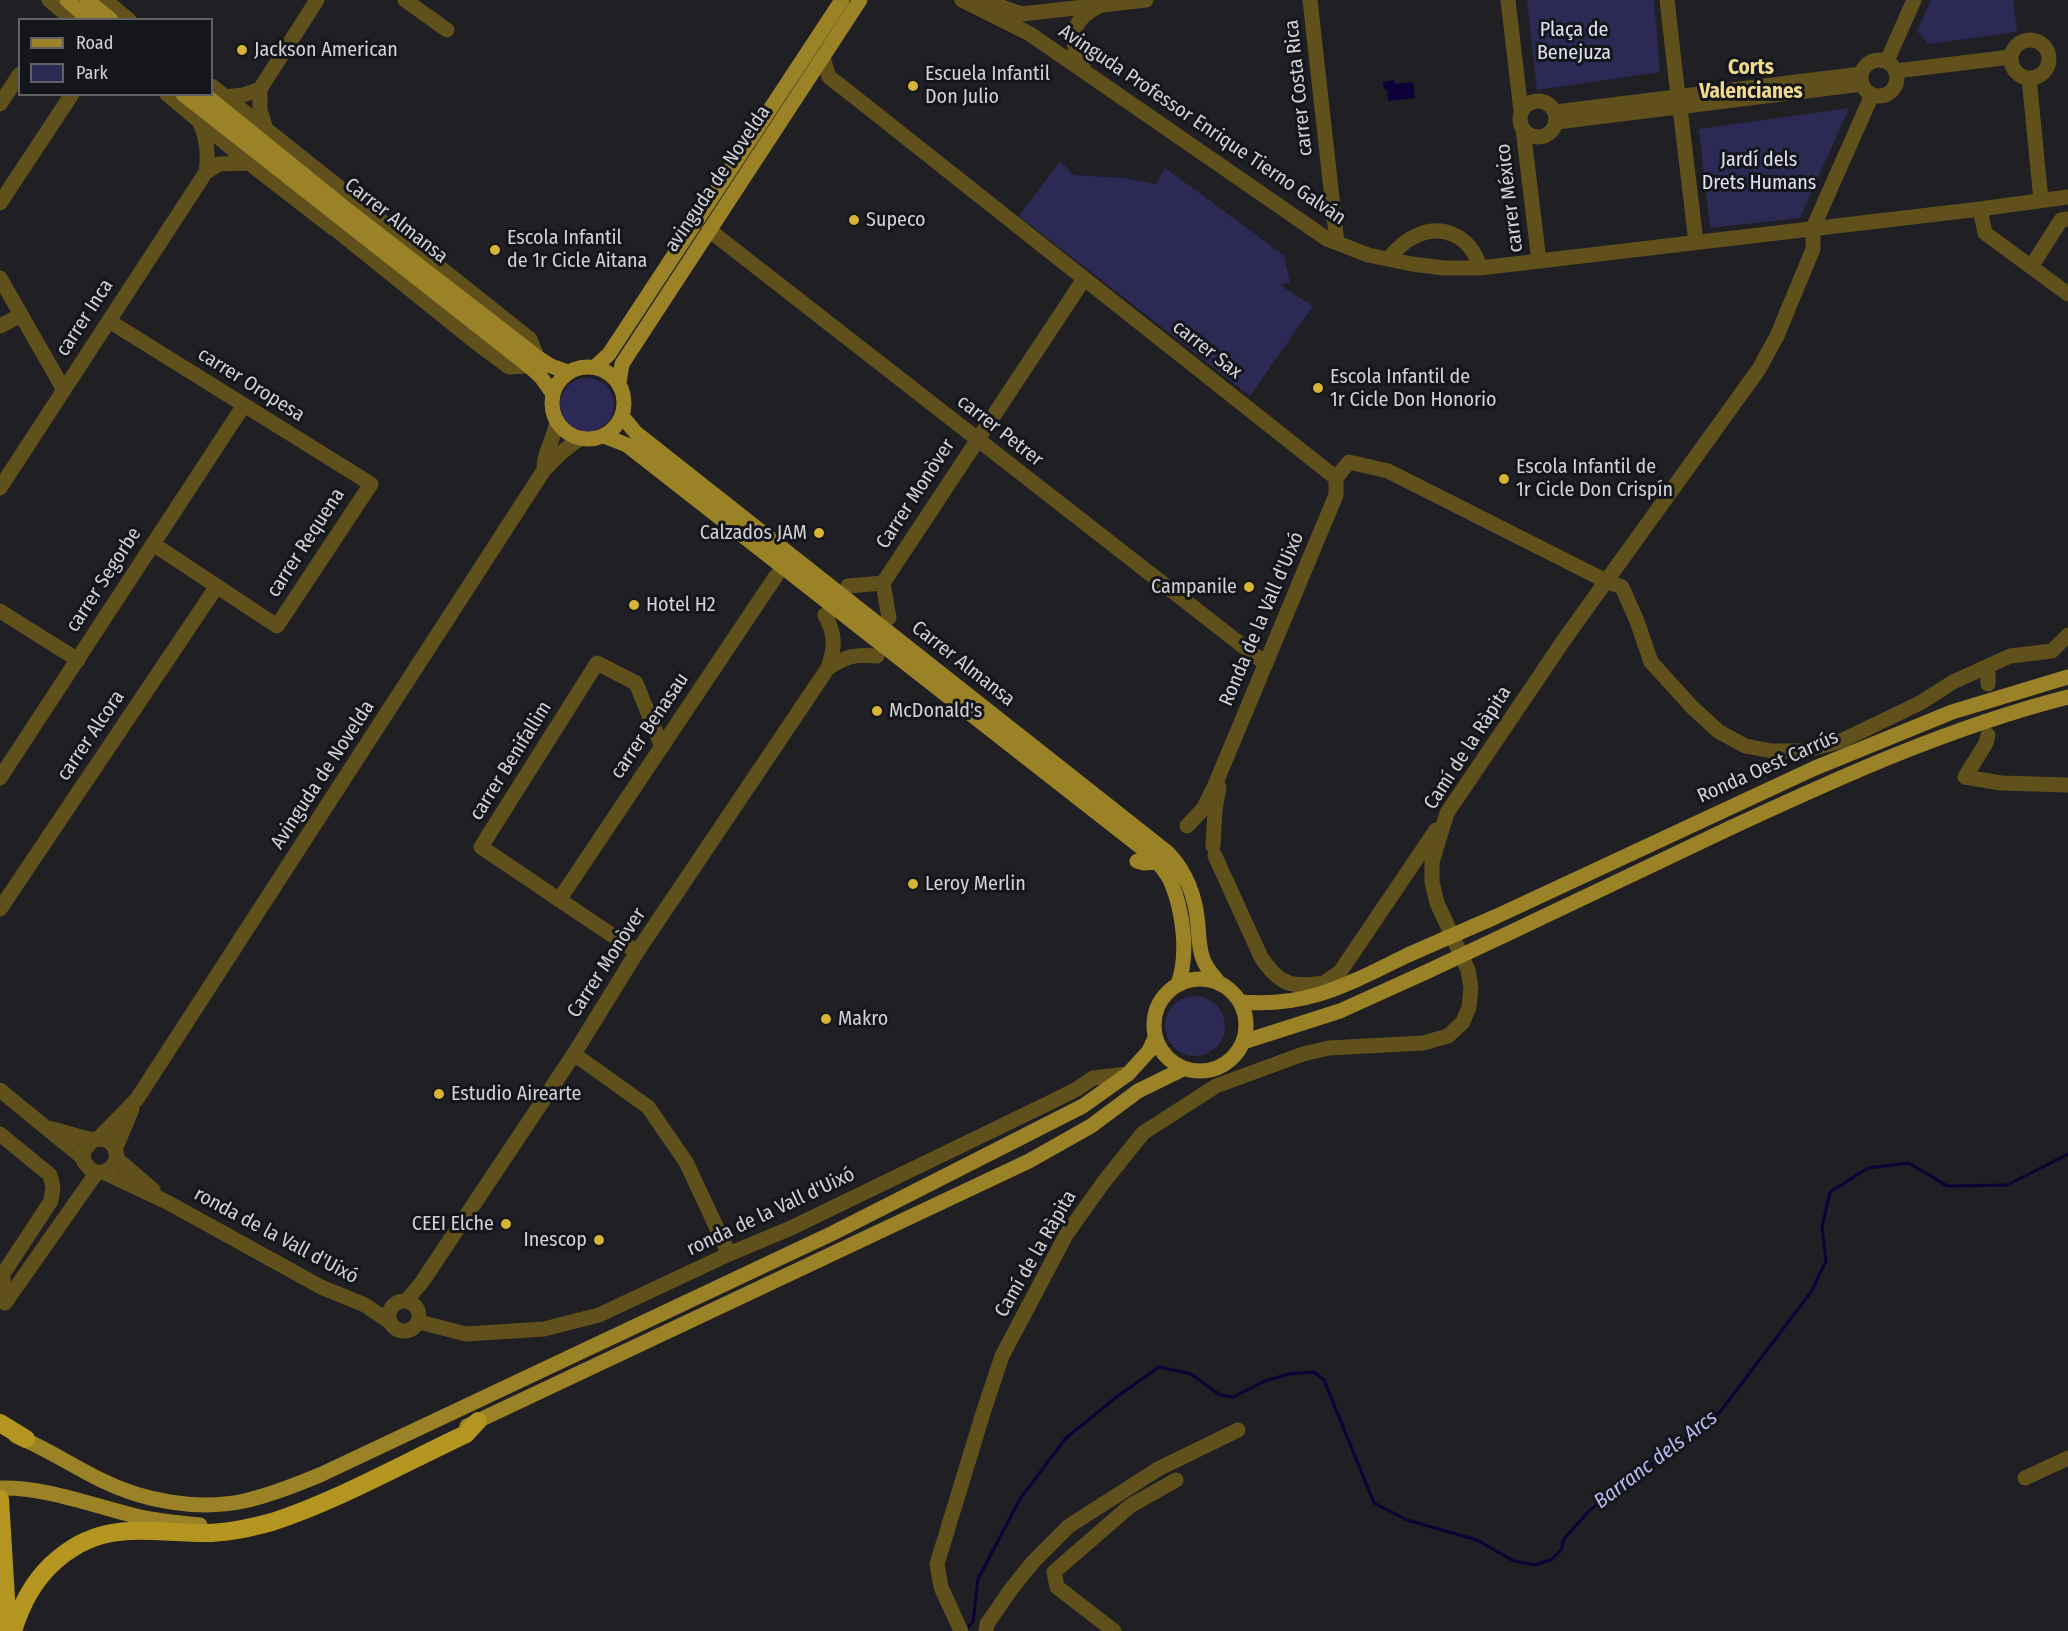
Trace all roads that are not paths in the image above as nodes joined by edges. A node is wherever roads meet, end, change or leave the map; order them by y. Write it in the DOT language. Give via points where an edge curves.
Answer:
graph roads {
  1 [pos="87,0"];
  2 [pos="105,0"];
  3 [pos="317,0"];
  4 [pos="405,0"];
  5 [pos="842,0"];
  6 [pos="860,0"];
  7 [pos="962,0"];
  8 [pos="983,0"];
  9 [pos="1146,0"];
  10 [pos="1310,0"];
  11 [pos="1508,0"];
  12 [pos="1667,0"];
  13 [pos="1914,0"];
  14 [pos="1100,6"];
  15 [pos="61,10"];
  16 [pos="84,18"];
  17 [pos="109,18"];
  18 [pos="127,18"];
  19 [pos="447,30"];
  20 [pos="823,58"];
  21 [pos="2012,61"];
  22 [pos="1085,70"];
  23 [pos="1894,71"];
  24 [pos="18,77"];
  25 [pos="2029,78"];
  26 [pos="1865,84"];
  27 [pos="213,87"];
  28 [pos="260,89"];
  29 [pos="71,96"];
  30 [pos="169,96"];
  31 [pos="186,96"];
  32 [pos="206,96"];
  33 [pos="225,97"];
  34 [pos="1679,102"];
  35 [pos="0,104"];
  36 [pos="1521,111"];
  37 [pos="1556,117"];
  38 [pos="200,123"];
  39 [pos="1523,129"];
  40 [pos="266,130"];
  41 [pos="249,164"];
  42 [pos="206,172"];
  43 [pos="332,181"];
  44 [pos="2068,197"];
  45 [pos="2041,200"];
  46 [pos="0,203"];
  47 [pos="323,205"];
  48 [pos="346,209"];
  49 [pos="1980,209"];
  50 [pos="2068,219"];
  51 [pos="1813,228"];
  52 [pos="335,229"];
  53 [pos="709,230"];
  54 [pos="1696,242"];
  55 [pos="1337,243"];
  56 [pos="1389,258"];
  57 [pos="1539,261"];
  58 [pos="2031,267"];
  59 [pos="1480,268"];
  60 [pos="0,278"];
  61 [pos="1084,279"];
  62 [pos="2068,294"];
  63 [pos="21,315"];
  64 [pos="109,321"];
  65 [pos="0,326"];
  66 [pos="533,362"];
  67 [pos="595,367"];
  68 [pos="568,372"];
  69 [pos="619,383"];
  70 [pos="64,390"];
  71 [pos="553,394"];
  72 [pos="244,405"];
  73 [pos="622,416"];
  74 [pos="557,421"];
  75 [pos="604,436"];
  76 [pos="579,439"];
  77 [pos="977,440"];
  78 [pos="544,470"];
  79 [pos="1336,478"];
  80 [pos="370,484"];
  81 [pos="0,488"];
  82 [pos="153,544"];
  83 [pos="776,576"];
  84 [pos="1606,581"];
  85 [pos="883,583"];
  86 [pos="217,586"];
  87 [pos="848,586"];
  88 [pos="0,611"];
  89 [pos="825,615"];
  90 [pos="889,618"];
  91 [pos="2068,635"];
  92 [pos="877,656"];
  93 [pos="78,660"];
  94 [pos="1266,664"];
  95 [pos="1988,666"];
  96 [pos="828,668"];
  97 [pos="2068,677"];
  98 [pos="1988,684"];
  99 [pos="2068,697"];
  100 [pos="1988,735"];
  101 [pos="662,747"];
  102 [pos="1219,775"];
  103 [pos="0,778"];
  104 [pos="2068,785"];
  105 [pos="1448,813"];
  106 [pos="1186,826"];
  107 [pos="1137,861"];
  108 [pos="1157,862"];
  109 [pos="1403,880"];
  110 [pos="559,900"];
  111 [pos="1437,903"];
  112 [pos="0,909"];
  113 [pos="637,952"];
  114 [pos="1219,983"];
  115 [pos="1179,984"];
  116 [pos="1319,986"];
  117 [pos="1240,1002"];
  118 [pos="1276,1003"];
  119 [pos="1155,1038"];
  120 [pos="1243,1042"];
  121 [pos="574,1054"];
  122 [pos="1183,1069"];
  123 [pos="1128,1074"];
  124 [pos="0,1090"];
  125 [pos="135,1101"];
  126 [pos="48,1128"];
  127 [pos="0,1134"];
  128 [pos="95,1140"];
  129 [pos="116,1154"];
  130 [pos="93,1167"];
  131 [pos="167,1202"];
  132 [pos="729,1254"];
  133 [pos="2,1309"];
  134 [pos="401,1309"];
  135 [pos="419,1322"];
  136 [pos="478,1421"];
  137 [pos="0,1423"];
  138 [pos="0,1429"];
  139 [pos="1238,1430"];
  140 [pos="26,1439"];
  141 [pos="2068,1458"];
  142 [pos="2025,1478"];
  143 [pos="1176,1480"];
  144 [pos="4,1491"];
  145 [pos="8,1631"];
  146 [pos="14,1631"];
  147 [pos="962,1631"];
  148 [pos="986,1631"];
  149 [pos="1114,1631"];
  1 -- 17 [label="main road"];
  2 -- 18 [label="street"];
  3 -- 28 [label="street"];
  4 -- 19 [label="street"];
  5 -- 67 [label="main road, avinguda de Novelda" via="609,354"];
  6 -- 20 [label="main road, avinguda de Novelda"];
  7 -- 22 [label="street, Avinguda Professor Enrique Tierno Galván" via="1022,29"];
  8 -- 14 [label="street" via="1022,14"];
  9 -- 14 [label="street"];
  10 -- 55 [label="street, carrer Costa Rica"];
  11 -- 36 [label="street"];
  12 -- 34 [label="street"];
  13 -- 23 [label="street"];
  14 -- 22 [label="street" via="1088,12 1075,29 1074,51"];
  15 -- 16 [label="main road"];
  20 -- 53 [label="main road, avinguda de Novelda"];
  20 -- 61 [label="street, carrer Sax" via="829,76 837,84"];
  21 -- 23 [label="street"];
  21 -- 25 [label="street" via="2017,73"];
  21 -- 25 [label="street" via="2014,48 2021,42 2031,40 2042,45 2048,54 2048,66 2040,75"];
  22 -- 55 [label="street, Avinguda Professor Enrique Tierno Galván"];
  23 -- 26 [label="street" via="1894,88 1887,94"];
  23 -- 26 [label="street" via="1877,59 1872,61 1865,66"];
  24 -- 35 [label="street"];
  25 -- 45 [label="street"];
  26 -- 34 [label="street"];
  26 -- 51 [label="street, Camí de la Ràpita"];
  27 -- 33 [label="street"];
  28 -- 33 [label="street"];
  28 -- 40 [label="street" via="260,110"];
  29 -- 46 [label="street"];
  30 -- 38 [label="street"];
  31 -- 47 [label="main road"];
  32 -- 48 [label="main road, Carrer Almansa"];
  33 -- 40 [label="street"];
  34 -- 37 [label="street"];
  34 -- 54 [label="street"];
  36 -- 37 [label="street" via="1539,100 1549,104"];
  36 -- 39 [label="street"];
  37 -- 39 [label="street" via="1549,134 1540,137"];
  38 -- 41 [label="street"];
  38 -- 42 [label="street" via="208,157"];
  39 -- 57 [label="street, carrer México"];
  40 -- 43 [label="street"];
  41 -- 42 [label="street" via="219,164"];
  41 -- 52 [label="street"];
  42 -- 64 [label="street, carrer Inca"];
  43 -- 48 [label="street"];
  43 -- 66 [label="street" via="530,339"];
  44 -- 45 [label="street, Avinguda Professor Enrique Tierno Galván"];
  45 -- 49 [label="street, Avinguda Professor Enrique Tierno Galván"];
  47 -- 52 [label="street"];
  47 -- 66 [label="main road"];
  48 -- 66 [label="main road, Carrer Almansa"];
  49 -- 51 [label="street, Avinguda Professor Enrique Tierno Galván"];
  49 -- 58 [label="street" via="1985,233"];
  50 -- 58 [label="street" via="2061,220"];
  51 -- 54 [label="street, Avinguda Professor Enrique Tierno Galván"];
  51 -- 84 [label="street, Camí de la Ràpita" via="1813,249 1759,369"];
  52 -- 66 [label="street" via="509,367"];
  53 -- 69 [label="main road, avinguda de Novelda" via="622,364"];
  53 -- 77 [label="street, carrer Petrer"];
  54 -- 57 [label="street, Avinguda Professor Enrique Tierno Galván"];
  55 -- 56 [label="street, Avinguda Professor Enrique Tierno Galván"];
  56 -- 59 [label="street, Avinguda Professor Enrique Tierno Galván" via="1444,268"];
  56 -- 59 [label="street" via="1411,238 1436,231 1460,237 1477,257"];
  57 -- 59 [label="street, Avinguda Professor Enrique Tierno Galván"];
  58 -- 62 [label="street"];
  60 -- 63 [label="street"];
  61 -- 77 [label="street, Carrer Monòver"];
  61 -- 79 [label="street, carrer Sax"];
  63 -- 65 [label="street"];
  63 -- 70 [label="street"];
  64 -- 70 [label="street, carrer Inca"];
  64 -- 72 [label="street, carrer Oropesa"];
  66 -- 68 [label="main road, Carrer Almansa"];
  66 -- 71 [label="main road"];
  67 -- 68 [label="main road"];
  67 -- 69 [label="main road"];
  68 -- 71 [label="main road"];
  69 -- 73 [label="main road" via="624,401"];
  70 -- 81 [label="street, carrer Inca"];
  71 -- 74 [label="main road" via="552,409"];
  72 -- 80 [label="street, carrer Oropesa"];
  72 -- 82 [label="street, carrer Segorbe"];
  73 -- 75 [label="main road"];
  73 -- 114 [label="main road, Carrer Almansa" via="636,434 1168,854 1186,876 1197,914 1202,958"];
  74 -- 76 [label="main road"];
  74 -- 78 [label="street, Avinguda de Novelda"];
  75 -- 76 [label="main road"];
  75 -- 108 [label="main road, Carrer Almansa" via="627,445"];
  76 -- 78 [label="street, Avinguda de Novelda"];
  77 -- 85 [label="street, Carrer Monòver"];
  77 -- 94 [label="street, carrer Petrer"];
  78 -- 125 [label="street, Avinguda de Novelda"];
  79 -- 84 [label="street" via="1349,462 1388,471"];
  79 -- 94 [label="street, Ronda de la Vall d'Uixó" via="1336,495"];
  80 -- 86 [label="street, carrer Requena" via="277,626"];
  82 -- 86 [label="street"];
  82 -- 93 [label="street, carrer Segorbe"];
  83 -- 101 [label="street, carrer Benasau"];
  84 -- 95 [label="street" via="1622,587 1651,662 1718,731 1745,746 1803,751 1841,741"];
  84 -- 105 [label="street, Camí de la Ràpita"];
  85 -- 87 [label="street"];
  85 -- 90 [label="street"];
  86 -- 112 [label="street, carrer Alcora"];
  88 -- 93 [label="street"];
  89 -- 96 [label="street, Carrer Monòver" via="834,640"];
  91 -- 95 [label="street" via="2052,651 2010,656"];
  92 -- 96 [label="street, Carrer Monòver" via="858,654"];
  93 -- 103 [label="street, carrer Segorbe"];
  94 -- 102 [label="street, Ronda de la Vall d'Uixó"];
  95 -- 98 [label="street"];
  96 -- 113 [label="street, Carrer Monòver"];
  97 -- 118 [label="main road, Ronda Oest Carrús, bridge" via="1952,712 1870,745 1350,983 1314,997"];
  99 -- 120 [label="main road, Ronda Oest Carrús, bridge" via="1981,722 1813,789 1340,1011"];
  100 -- 104 [label="street" via="1965,777 2001,783"];
  101 -- 110 [label="street, carrer Benasau"];
  101 -- 110 [label="street, carrer Benifallim" via="636,683 597,663 481,848"];
  102 -- 106 [label="street, Ronda de la Vall d'Uixó" via="1203,808"];
  102 -- 116 [label="street, Ronda de la Vall d'Uixó" via="1214,851 1261,957 1270,972 1284,982"];
  105 -- 109 [label="street"];
  105 -- 111 [label="street, Camí de la Ràpita" via="1432,862"];
  107 -- 108 [label="main road"];
  108 -- 115 [label="main road, Carrer Almansa" via="1170,881 1179,910 1183,944"];
  109 -- 111 [label="street" via="1416,881"];
  109 -- 116 [label="street" via="1340,972"];
  110 -- 113 [label="street, carrer Benifallim"];
  111 -- 147 [label="street, Camí de la Ràpita" via="1468,970 1471,988 1463,1022 1448,1036 1423,1043 1329,1048 1216,1086 1143,1133 1066,1235 1002,1356 937,1564 941,1587"];
  113 -- 121 [label="street, Carrer Monòver"];
  114 -- 115 [label="main road" via="1198,979"];
  114 -- 117 [label="main road"];
  115 -- 119 [label="main road" via="1168,991 1155,1012"];
  116 -- 118 [label="main road"];
  117 -- 118 [label="main road"];
  117 -- 120 [label="main road" via="1245,1015"];
  119 -- 122 [label="main road" via="1170,1062"];
  119 -- 123 [label="main road"];
  120 -- 122 [label="main road" via="1236,1055 1212,1071"];
  121 -- 132 [label="street" via="648,1107 686,1162"];
  121 -- 134 [label="street, Carrer Monòver"];
  122 -- 136 [label="main road" via="1138,1092 1091,1126 1029,1161"];
  123 -- 132 [label="street, ronda de la Vall d'Uixó" via="1093,1078 791,1228"];
  123 -- 140 [label="main road" via="1083,1106 885,1207 284,1490 243,1502 211,1504 141,1496 102,1481"];
  124 -- 126 [label="street, ronda de la Vall d'Uixó"];
  125 -- 128 [label="street"];
  125 -- 129 [label="street"];
  126 -- 128 [label="street, ronda de la Vall d'Uixó"];
  126 -- 130 [label="street, ronda de la Vall d'Uixó"];
  127 -- 133 [label="street" via="50,1176 53,1187 51,1201 3,1274"];
  128 -- 129 [label="street" via="109,1142"];
  128 -- 130 [label="street" via="86,1147"];
  129 -- 130 [label="street" via="111,1168"];
  129 -- 131 [label="street, ronda de la Vall d'Uixó"];
  130 -- 131 [label="street, ronda de la Vall d'Uixó"];
  130 -- 133 [label="street" via="70,1210"];
  131 -- 134 [label="street, ronda de la Vall d'Uixó" via="321,1287 365,1305"];
  132 -- 135 [label="street, ronda de la Vall d'Uixó" via="599,1315 544,1329 466,1334"];
  134 -- 135 [label="street" via="420,1315"];
  134 -- 135 [label="street" via="396,1330 406,1332"];
  136 -- 144 [label="main road" via="306,1503 231,1524 201,1526 147,1518 74,1498"];
  136 -- 146 [label="highway" via="466,1434 344,1493 271,1522 240,1531 136,1530 94,1536 42,1574 24,1602"];
  137 -- 140 [label="highway"];
  138 -- 140 [label="main road"];
  139 -- 148 [label="street" via="1158,1469 1069,1526 1012,1588"];
  141 -- 142 [label="street"];
  143 -- 149 [label="street" via="1130,1506 1054,1572 1057,1587"];
  144 -- 145 [label="highway"];
}
